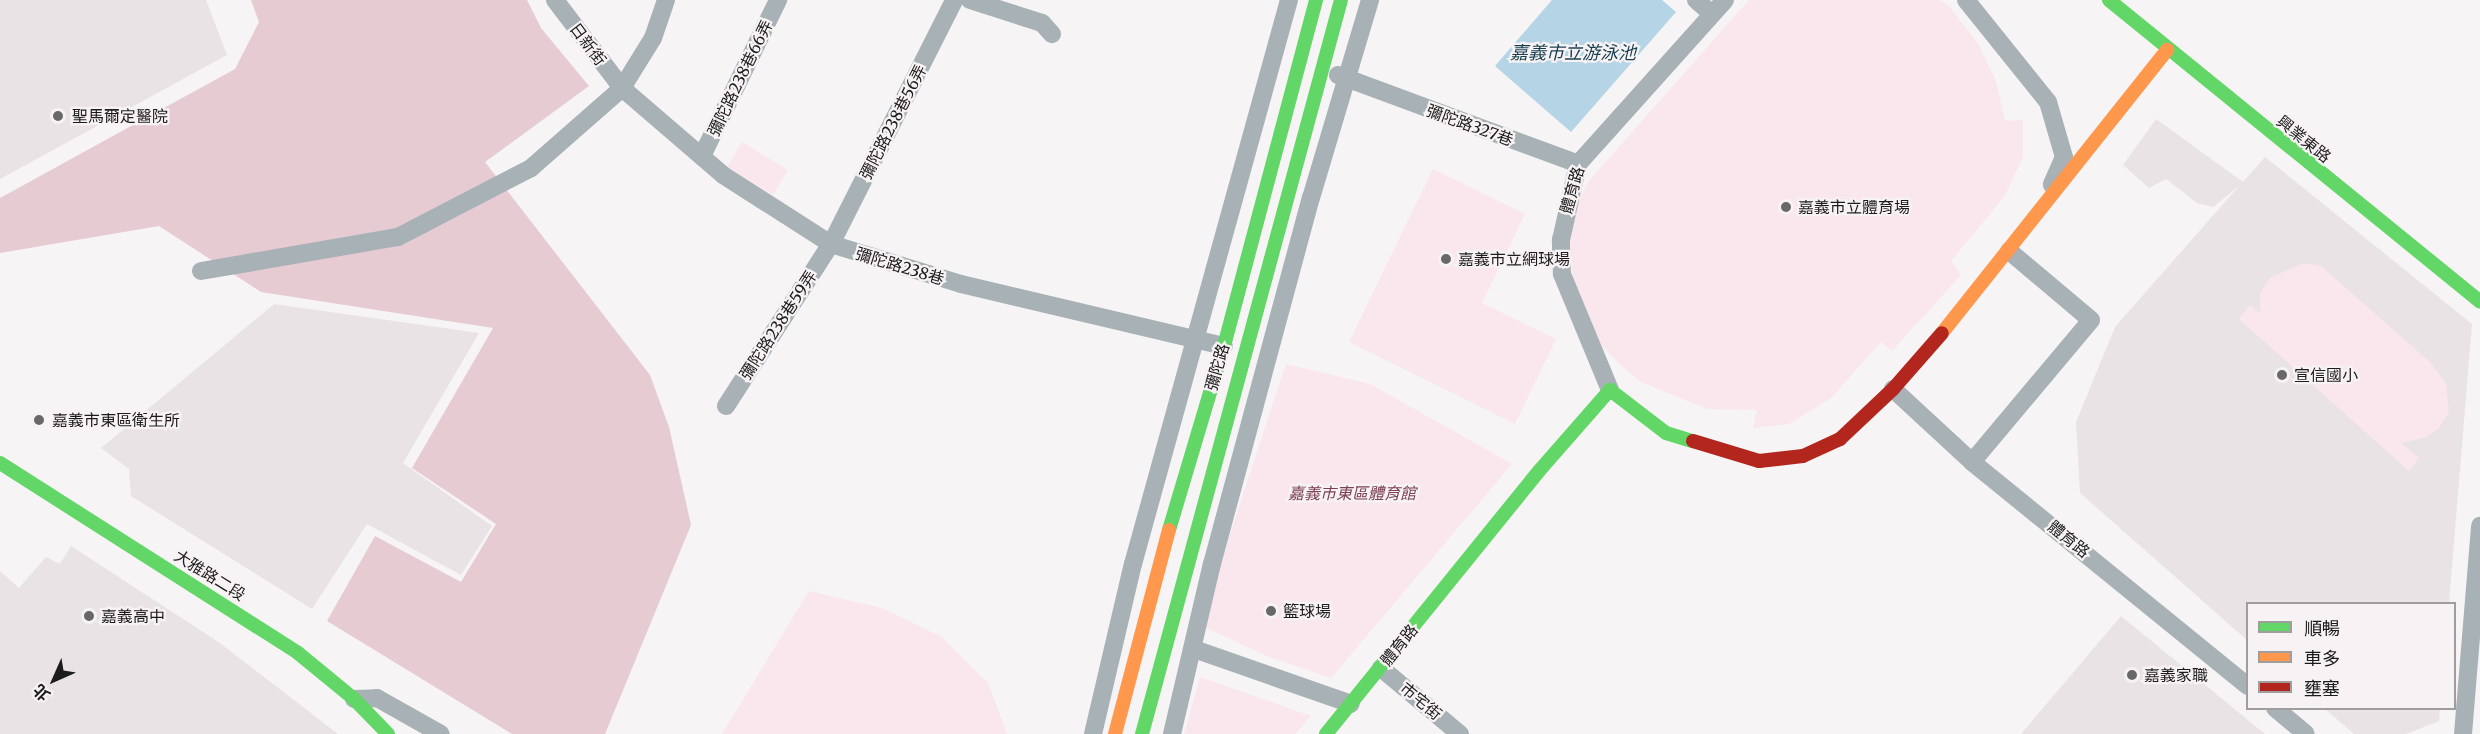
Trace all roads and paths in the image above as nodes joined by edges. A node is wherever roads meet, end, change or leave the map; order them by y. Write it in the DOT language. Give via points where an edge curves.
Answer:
graph roads {
  1 [pos="555,0"];
  2 [pos="666,0"];
  3 [pos="778,0"];
  4 [pos="954,0"];
  5 [pos="970,0"];
  6 [pos="1289,0"];
  7 [pos="1316,0"];
  8 [pos="1341,0"];
  9 [pos="1370,0"];
  10 [pos="1696,0"];
  11 [pos="1725,0"];
  12 [pos="1966,0"];
  13 [pos="2109,0"];
  14 [pos="1711,13"];
  15 [pos="1052,34"];
  16 [pos="2167,50"];
  17 [pos="1297,70"];
  18 [pos="1322,72"];
  19 [pos="1268,74"];
  20 [pos="1355,81"];
  21 [pos="622,88"];
  22 [pos="702,156"];
  23 [pos="1578,164"];
  24 [pos="2035,221"];
  25 [pos="831,244"];
  26 [pos="2009,251"];
  27 [pos="201,271"];
  28 [pos="2480,302"];
  29 [pos="1196,339"];
  30 [pos="1224,346"];
  31 [pos="1893,389"];
  32 [pos="1610,390"];
  33 [pos="726,406"];
  34 [pos="1972,462"];
  35 [pos="0,463"];
  36 [pos="2480,526"];
  37 [pos="1194,649"];
  38 [pos="1381,668"];
  39 [pos="2246,685"];
  40 [pos="354,699"];
  41 [pos="1351,704"];
  42 [pos="2277,710"];
  43 [pos="388,734"];
  44 [pos="441,734"];
  45 [pos="1092,734"];
  46 [pos="1115,734"];
  47 [pos="1142,734"];
  48 [pos="1172,734"];
  49 [pos="1326,734"];
  50 [pos="1460,734"];
  51 [pos="2306,734"];
  52 [pos="2463,734"];
  1 -- 21 [label="street, 日新街"];
  2 -- 21 [label="street" via="653,38"];
  3 -- 22 [label="street, 彌陀路238巷66弄"];
  4 -- 25 [label="street, 彌陀路238巷56弄"];
  5 -- 15 [label="street" via="1042,23"];
  6 -- 19 [label="street, 彌陀路"];
  7 -- 17 [label="street, 彌陀路"];
  8 -- 18 [label="street, 彌陀路"];
  9 -- 20 [label="street"];
  10 -- 14 [label="street"];
  11 -- 14 [label="street, 體育路"];
  12 -- 24 [label="street" via="2048,102 2064,157"];
  13 -- 16 [label="street, 興業東路"];
  14 -- 23 [label="street, 體育路"];
  16 -- 24 [label="street"];
  16 -- 28 [label="street, 興業東路"];
  17 -- 18 [label="street, 彌陀路327巷"];
  17 -- 19 [label="street, 彌陀路327巷"];
  17 -- 30 [label="street, 彌陀路"];
  18 -- 20 [label="street, 彌陀路327巷"];
  18 -- 47 [label="street, 彌陀路"];
  19 -- 29 [label="street, 彌陀路"];
  20 -- 23 [label="street, 彌陀路327巷"];
  20 -- 37 [label="street" via="1311,198 1212,564"];
  21 -- 22 [label="street, 彌陀路238巷"];
  21 -- 27 [label="street" via="531,168 398,237"];
  22 -- 25 [label="street, 彌陀路238巷" via="723,175"];
  23 -- 32 [label="street, 體育路" via="1561,240 1562,274"];
  24 -- 26 [label="street"];
  25 -- 29 [label="street, 彌陀路238巷" via="961,284"];
  25 -- 33 [label="street, 彌陀路238巷59弄"];
  26 -- 31 [label="street"];
  26 -- 34 [label="street" via="2091,320"];
  29 -- 30 [label="street, 彌陀路238巷"];
  29 -- 45 [label="street, 彌陀路" via="1133,564"];
  30 -- 46 [label="street, 彌陀路" via="1156,572"];
  31 -- 32 [label="street" via="1840,438 1803,456 1759,461 1666,433"];
  31 -- 34 [label="street, 體育路"];
  32 -- 38 [label="street, 體育路" via="1539,471"];
  34 -- 39 [label="street, 體育路"];
  35 -- 40 [label="street, 大雅路二段" via="232,608 298,653"];
  36 -- 52 [label="street"];
  37 -- 41 [label="street"];
  37 -- 48 [label="street"];
  38 -- 41 [label="street, 體育路"];
  38 -- 50 [label="street, 市宅街"];
  40 -- 43 [label="street, 大雅路二段"];
  40 -- 44 [label="street" via="377,698"];
  41 -- 49 [label="street, 體育路"];
  42 -- 51 [label="street"];
}
